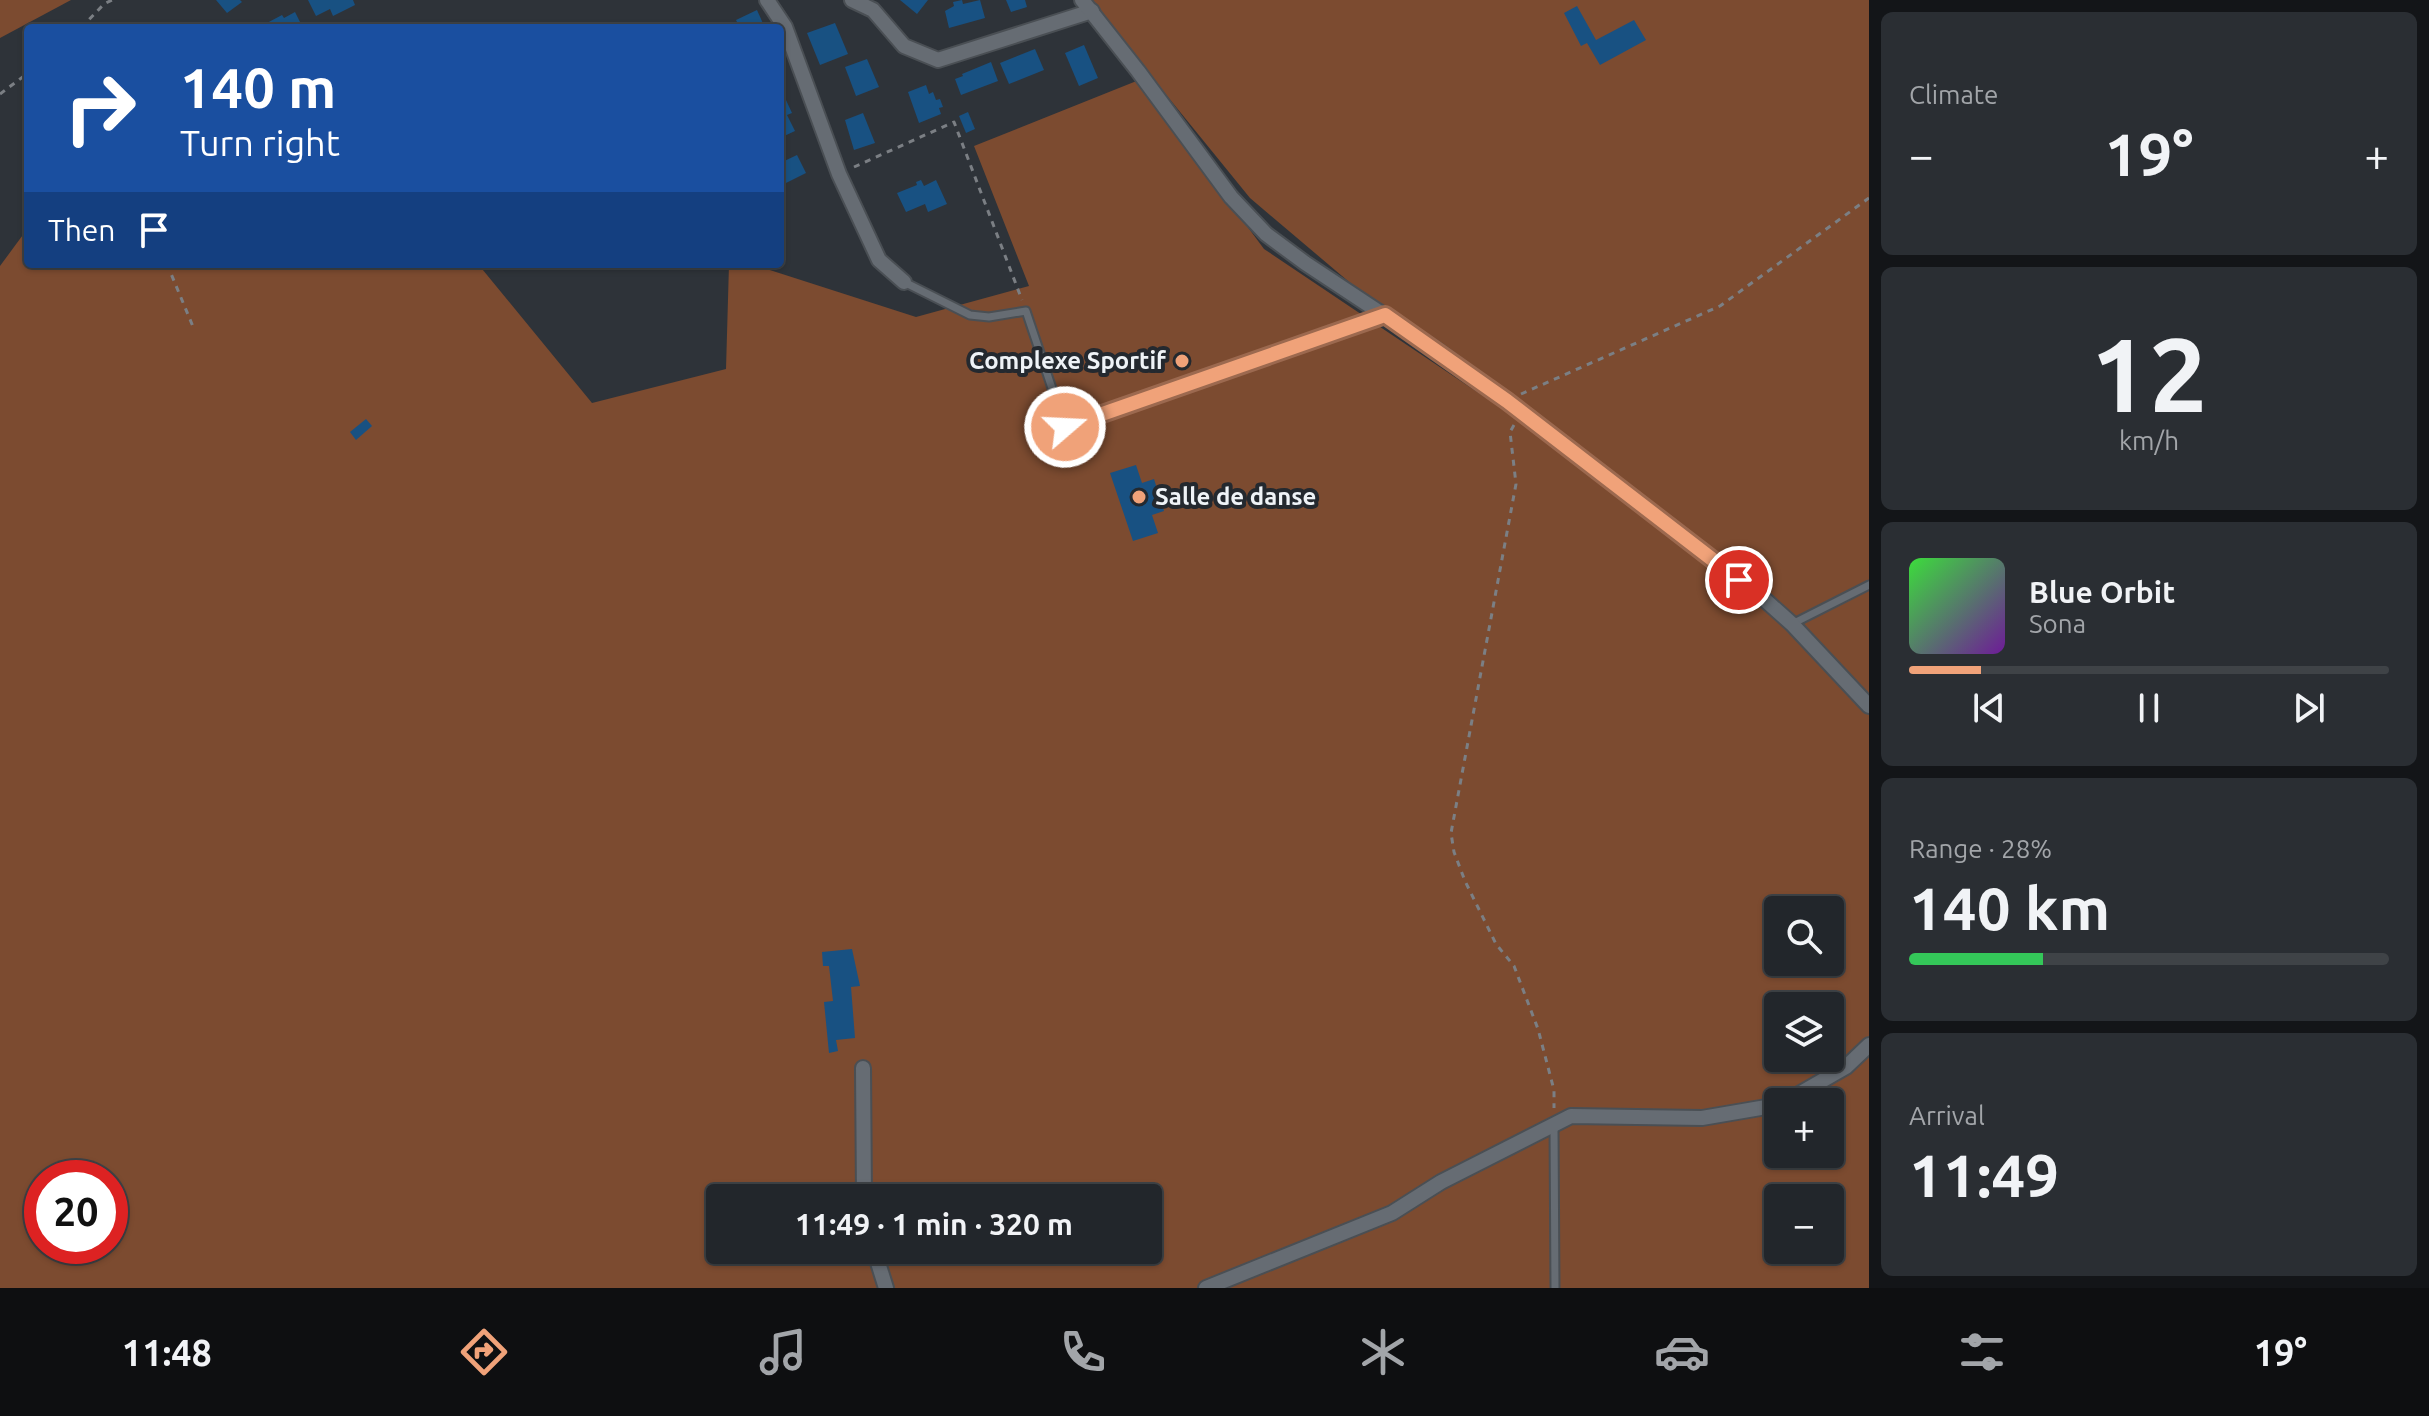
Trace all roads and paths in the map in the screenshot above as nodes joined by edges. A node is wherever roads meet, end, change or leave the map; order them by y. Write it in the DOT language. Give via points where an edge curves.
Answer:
graph roads {
  1 [pos="112,0"];
  2 [pos="852,0"];
  3 [pos="774,1"];
  4 [pos="1087,6"];
  5 [pos="85,24"];
  6 [pos="784,24"];
  7 [pos="784,25"];
  8 [pos="24,76"];
  9 [pos="0,94"];
  10 [pos="839,174"];
  11 [pos="1869,198"];
  12 [pos="169,268"];
  13 [pos="904,282"];
  14 [pos="1026,311"];
  15 [pos="1385,315"];
  16 [pos="194,329"];
  17 [pos="1507,401"];
  18 [pos="1521,412"];
  19 [pos="1869,585"];
  20 [pos="1792,624"];
  21 [pos="1869,706"];
  22 [pos="1869,1045"];
  23 [pos="863,1068"];
  24 [pos="1809,1088"];
  25 [pos="1764,1107"];
  26 [pos="1554,1123"];
  27 [pos="864,1184"];
  28 [pos="878,1264"];
  29 [pos="886,1288"];
  30 [pos="1206,1288"];
  31 [pos="1555,1288"];
  1 -- 5 [label="path"];
  2 -- 4 [label="street" via="873,10 904,46 938,60"];
  3 -- 6 [label="street"];
  4 -- 15 [label="street" via="1240,206 1276,241"];
  7 -- 10 [label="street"];
  8 -- 9 [label="path"];
  10 -- 13 [label="street" via="879,260"];
  10 -- 14 [label="path" via="954,122"];
  11 -- 17 [label="path" via="1720,306"];
  12 -- 16 [label="path"];
  13 -- 14 [label="lane" via="970,315"];
  14 -- 15 [label="lane" via="1065,427"];
  15 -- 17 [label="street"];
  17 -- 18 [label="street"];
  18 -- 20 [label="street"];
  18 -- 26 [label="path" via="1510,432 1516,484 1451,833 1465,881 1514,966 1538,1029 1554,1090"];
  19 -- 20 [label="lane"];
  20 -- 21 [label="street"];
  22 -- 24 [label="street" via="1846,1067"];
  23 -- 27 [label="street"];
  25 -- 26 [label="street" via="1702,1118 1571,1116"];
  26 -- 30 [label="street" via="1392,1213"];
  26 -- 31 [label="lane"];
  28 -- 29 [label="street"];
}
